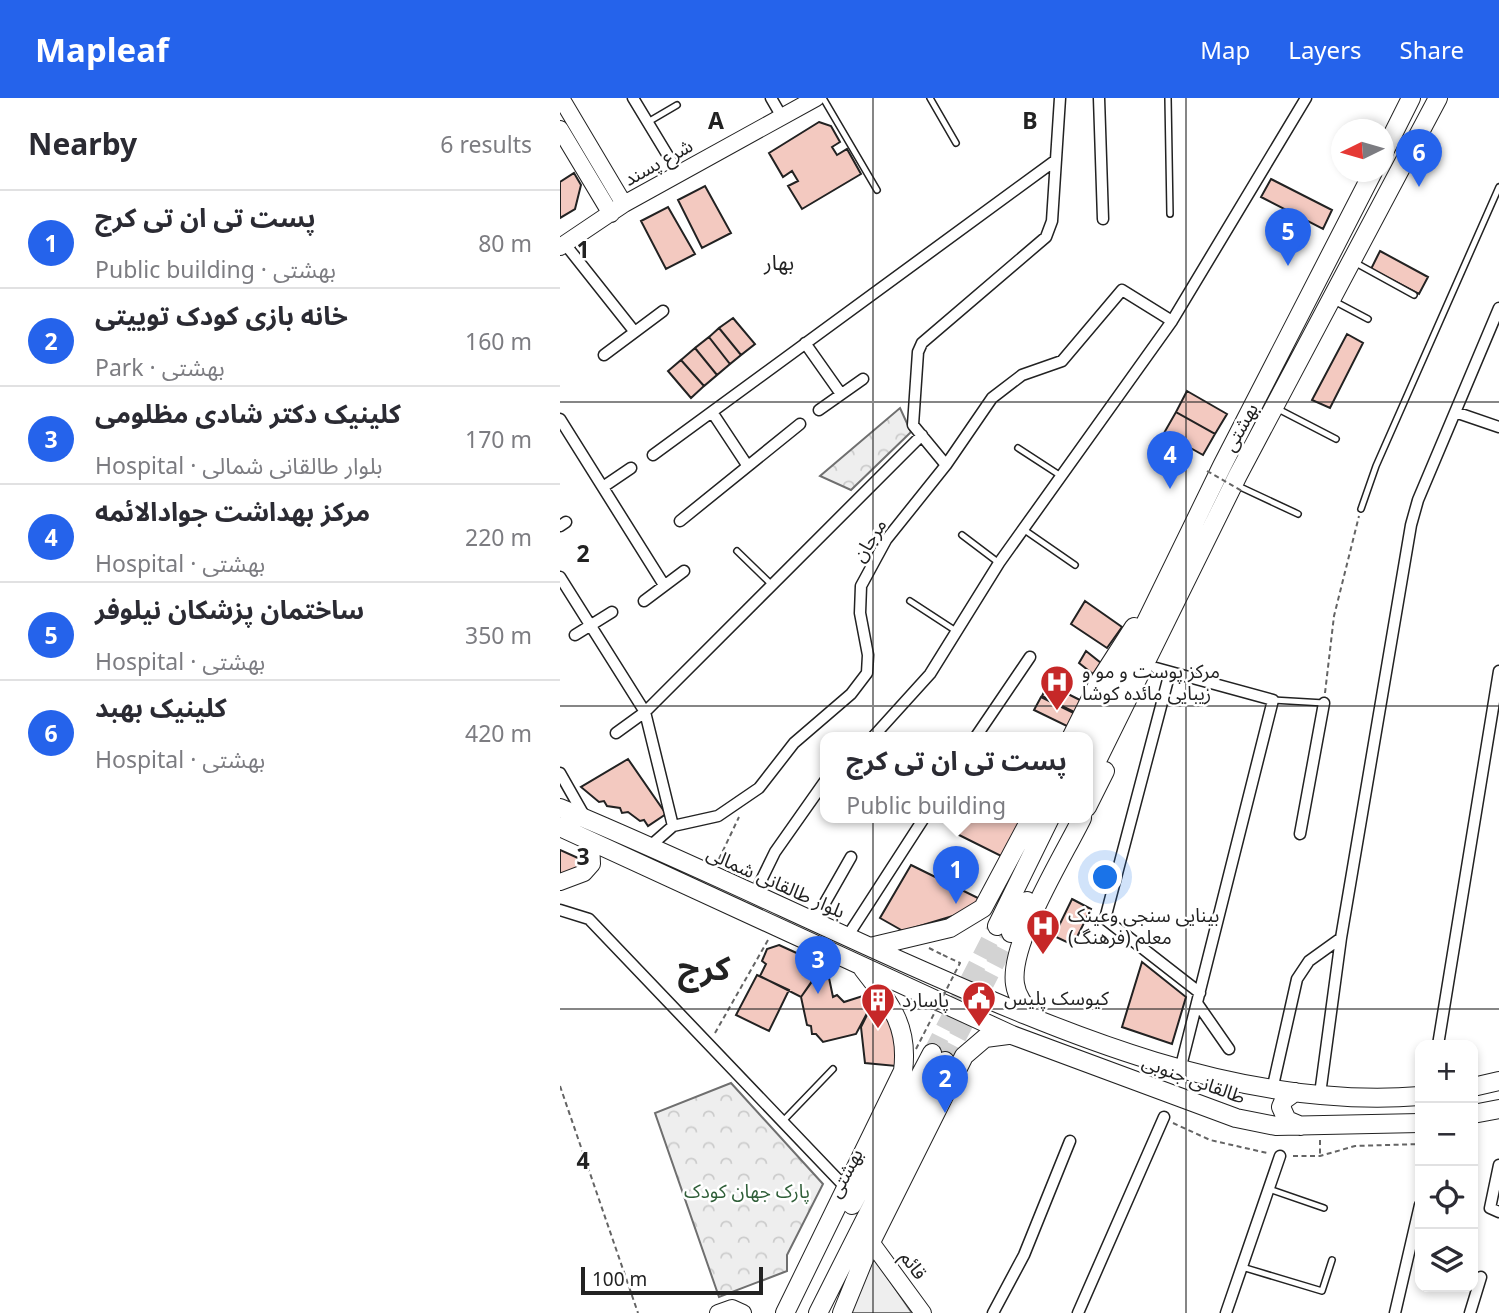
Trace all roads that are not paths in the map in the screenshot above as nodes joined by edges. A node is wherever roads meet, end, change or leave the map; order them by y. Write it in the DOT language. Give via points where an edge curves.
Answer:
graph roads {
  1 [pos="561,98"];
  2 [pos="632,98"];
  3 [pos="771,98"];
  4 [pos="816,98"];
  5 [pos="822,98"];
  6 [pos="930,98"];
  7 [pos="1060,98"];
  8 [pos="1099,98"];
  9 [pos="1168,98"];
  10 [pos="1306,98"];
  11 [pos="1411,98"];
  12 [pos="1438,98"];
  13 [pos="677,105"];
  14 [pos="782,117"];
  15 [pos="648,122"];
  16 [pos="560,129"];
  17 [pos="1394,132"];
  18 [pos="956,143"];
  19 [pos="1056,160"];
  20 [pos="679,174"];
  21 [pos="1368,182"];
  22 [pos="1499,187"];
  23 [pos="877,190"];
  24 [pos="617,209"];
  25 [pos="1170,214"];
  26 [pos="1103,219"];
  27 [pos="562,246"];
  28 [pos="1351,261"];
  29 [pos="1414,295"];
  30 [pos="1331,300"];
  31 [pos="1499,308"];
  32 [pos="663,312"];
  33 [pos="1368,319"];
  34 [pos="1172,321"];
  35 [pos="634,331"];
  36 [pos="805,343"];
  37 [pos="604,355"];
  38 [pos="863,379"];
  39 [pos="841,394"];
  40 [pos="1275,408"];
  41 [pos="819,410"];
  42 [pos="712,412"];
  43 [pos="1455,412"];
  44 [pos="560,419"];
  45 [pos="800,424"];
  46 [pos="1499,427"];
  47 [pos="922,435"];
  48 [pos="1336,439"];
  49 [pos="1018,448"];
  50 [pos="653,455"];
  51 [pos="747,465"];
  52 [pos="946,465"];
  53 [pos="631,468"];
  54 [pos="1061,476"];
  55 [pos="603,487"];
  56 [pos="1238,487"];
  57 [pos="1362,509"];
  58 [pos="1298,514"];
  59 [pos="680,521"];
  60 [pos="1023,529"];
  61 [pos="962,535"];
  62 [pos="1184,547"];
  63 [pos="737,551"];
  64 [pos="1200,557"];
  65 [pos="999,563"];
  66 [pos="1074,565"];
  67 [pos="684,571"];
  68 [pos="560,577"];
  69 [pos="664,585"];
  70 [pos="772,585"];
  71 [pos="644,601"];
  72 [pos="910,601"];
  73 [pos="612,612"];
  74 [pos="590,625"];
  75 [pos="956,631"];
  76 [pos="575,635"];
  77 [pos="1030,657"];
  78 [pos="1163,670"];
  79 [pos="1499,671"];
  80 [pos="1273,700"];
  81 [pos="1324,704"];
  82 [pos="645,712"];
  83 [pos="877,732"];
  84 [pos="979,732"];
  85 [pos="1074,732"];
  86 [pos="1092,732"];
  87 [pos="616,733"];
  88 [pos="1093,769"];
  89 [pos="560,773"];
  90 [pos="820,788"];
  91 [pos="1093,796"];
  92 [pos="560,808"];
  93 [pos="587,819"];
  94 [pos="921,823"];
  95 [pos="1028,823"];
  96 [pos="1048,823"];
  97 [pos="1066,823"];
  98 [pos="1080,823"];
  99 [pos="673,826"];
  100 [pos="560,827"];
  101 [pos="1300,834"];
  102 [pos="591,841"];
  103 [pos="649,847"];
  104 [pos="851,857"];
  105 [pos="560,882"];
  106 [pos="754,895"];
  107 [pos="560,910"];
  108 [pos="814,922"];
  109 [pos="848,937"];
  110 [pos="1341,938"];
  111 [pos="870,947"];
  112 [pos="861,966"];
  113 [pos="974,994"];
  114 [pos="1199,998"];
  115 [pos="965,1014"];
  116 [pos="1039,1021"];
  117 [pos="1012,1035"];
  118 [pos="1439,1040"];
  119 [pos="1229,1049"];
  120 [pos="833,1069"];
  121 [pos="1180,1070"];
  122 [pos="1499,1081"];
  123 [pos="1231,1082"];
  124 [pos="1478,1086"];
  125 [pos="1272,1090"];
  126 [pos="1295,1092"];
  127 [pos="1320,1094"];
  128 [pos="1415,1096"];
  129 [pos="1188,1100"];
  130 [pos="1499,1109"];
  131 [pos="1478,1113"];
  132 [pos="1164,1117"];
  133 [pos="782,1122"];
  134 [pos="1415,1123"];
  135 [pos="1301,1126"];
  136 [pos="1070,1141"];
  137 [pos="1280,1156"];
  138 [pos="1499,1165"];
  139 [pos="847,1189"];
  140 [pos="1269,1189"];
  141 [pos="1324,1208"];
  142 [pos="1499,1212"];
  143 [pos="1415,1227"];
  144 [pos="871,1242"];
  145 [pos="1332,1260"];
  146 [pos="1242,1267"];
  147 [pos="1481,1277"];
  148 [pos="718,1313"];
  149 [pos="743,1313"];
  150 [pos="785,1313"];
  151 [pos="798,1313"];
  152 [pos="818,1313"];
  153 [pos="842,1313"];
  154 [pos="923,1313"];
  155 [pos="993,1313"];
  156 [pos="1078,1313"];
  157 [pos="1226,1313"];
  158 [pos="1395,1313"];
  159 [pos="1470,1313"];
  1 -- 24 [label="main road"];
  2 -- 15 [label="street"];
  3 -- 14 [label="street"];
  4 -- 14 [label="main road, شرع پسند"];
  5 -- 23 [label="lane"];
  6 -- 18 [label="lane"];
  7 -- 19 [label="street"];
  8 -- 26 [label="street"];
  9 -- 25 [label="lane"];
  10 -- 34 [label="street"];
  11 -- 17 [label="main road"];
  12 -- 28 [label="main road, بهشتى"];
  13 -- 15 [label="lane"];
  14 -- 20 [label="main road, شرع پسند"];
  15 -- 20 [label="street"];
  16 -- 24 [label="main road"];
  19 -- 36 [label="street"];
  19 -- 47 [label="street" via="1052,221 1046,237 922,343 913,405 913,425"];
  20 -- 24 [label="main road, شرع پسند"];
  21 -- 62 [label="main road, بهشتى"];
  22 -- 57 [label="lane" via="1376,466"];
  24 -- 27 [label="main road, شرع پسند"];
  27 -- 35 [label="street"];
  28 -- 29 [label="lane"];
  28 -- 30 [label="main road, بهشتى"];
  30 -- 33 [label="lane"];
  30 -- 40 [label="main road, بهشتى"];
  31 -- 43 [label="street"];
  32 -- 35 [label="street"];
  34 -- 52 [label="street, مرجان" via="1122,290 1062,360 1022,375 992,398"];
  34 -- 54 [label="street"];
  35 -- 37 [label="street"];
  36 -- 39 [label="street"];
  36 -- 42 [label="street"];
  38 -- 39 [label="street"];
  39 -- 41 [label="street"];
  40 -- 48 [label="lane"];
  40 -- 56 [label="main road, بهشتى"];
  42 -- 50 [label="street"];
  42 -- 51 [label="street"];
  43 -- 46 [label="street"];
  43 -- 110 [label="street" via="1411,525"];
  44 -- 55 [label="street"];
  45 -- 51 [label="street"];
  47 -- 52 [label="street"];
  47 -- 70 [label="street"];
  49 -- 54 [label="lane"];
  51 -- 59 [label="street"];
  52 -- 99 [label="street, مرجان" via="886,540 861,586 867,674 851,694 794,743 759,788 718,816"];
  53 -- 55 [label="street"];
  54 -- 60 [label="street"];
  55 -- 69 [label="street"];
  56 -- 58 [label="lane"];
  56 -- 64 [label="main road, بهشتى"];
  60 -- 65 [label="street"];
  60 -- 66 [label="lane"];
  61 -- 65 [label="lane"];
  62 -- 85 [label="main road" via="1100,680"];
  62 -- 86 [label="main road, بهشتى"];
  63 -- 70 [label="lane"];
  64 -- 78 [label="main road"];
  64 -- 88 [label="main road, بهشتى"];
  65 -- 75 [label="street"];
  67 -- 69 [label="street"];
  68 -- 74 [label="street"];
  69 -- 71 [label="street"];
  70 -- 82 [label="street"];
  72 -- 75 [label="lane"];
  73 -- 74 [label="street"];
  74 -- 76 [label="street"];
  74 -- 82 [label="street"];
  75 -- 83 [label="street" via="930,674"];
  77 -- 84 [label="street"];
  78 -- 80 [label="street"];
  78 -- 91 [label="main road"];
  78 -- 114 [label="street" via="1105,919"];
  79 -- 118 [label="street"];
  80 -- 81 [label="lane"];
  80 -- 114 [label="street"];
  81 -- 101 [label="street"];
  82 -- 87 [label="street"];
  82 -- 99 [label="street"];
  89 -- 93 [label="street"];
  90 -- 106 [label="street" via="775,852"];
  92 -- 93 [label="main road, بلوار طالقانی شمالی"];
  93 -- 103 [label="main road, بلوار طالقانی شمالی"];
  94 -- 109 [label="street"];
  95 -- 111 [label="main road" via="983,908 950,928"];
  96 -- 97 [label="main road" via="1004,929"];
  98 -- 116 [label="main road" via="1015,961 1018,995"];
  99 -- 103 [label="street, مرجان"];
  100 -- 102 [label="main road, بلوار طالقانی شمالی"];
  102 -- 105 [label="main road" via="592,864 584,873"];
  102 -- 112 [label="main road, بلوار طالقانی شمالی"];
  103 -- 106 [label="main road, بلوار طالقانی شمالی"];
  104 -- 108 [label="street"];
  106 -- 108 [label="main road, بلوار طالقانی شمالی"];
  107 -- 133 [label="street" via="589,919"];
  108 -- 109 [label="main road, بلوار طالقانی شمالی"];
  109 -- 111 [label="main road, بلوار طالقانی شمالی"];
  110 -- 125 [label="street" via="1309,961 1297,979"];
  110 -- 127 [label="street"];
  111 -- 113 [label="main road, بلوار طالقانی شمالی"];
  112 -- 115 [label="main road, بلوار طالقانی شمالی"];
  112 -- 139 [label="main road" via="893,1010 906,1046 897,1089"];
  113 -- 116 [label="main road, طالقانی جنوبی"];
  114 -- 119 [label="street"];
  114 -- 121 [label="street"];
  115 -- 117 [label="main road, طالقانی جنوبی"];
  116 -- 121 [label="main road, طالقانی جنوبی"];
  117 -- 129 [label="main road, طالقانی جنوبی"];
  117 -- 144 [label="main road" via="985,1038 964,1056"];
  120 -- 133 [label="lane"];
  121 -- 123 [label="main road, طالقانی جنوبی"];
  122 -- 124 [label="main road"];
  123 -- 125 [label="main road, طالقانی جنوبی"];
  123 -- 129 [label="main road" via="1241,1092 1235,1105"];
  125 -- 126 [label="main road, طالقانی جنوبی"];
  126 -- 127 [label="main road, طالقانی جنوبی"];
  126 -- 135 [label="main road" via="1281,1107 1287,1120"];
  127 -- 128 [label="main road, طالقانی جنوبی"];
  129 -- 135 [label="main road, طالقانی جنوبی" via="1258,1124"];
  130 -- 131 [label="main road"];
  132 -- 156 [label="street"];
  133 -- 139 [label="street"];
  134 -- 135 [label="main road, طالقانی جنوبی"];
  136 -- 155 [label="street" via="1024,1255"];
  137 -- 140 [label="street"];
  138 -- 142 [label="street" via="1489,1202 1490,1208"];
  139 -- 150 [label="main road"];
  140 -- 141 [label="lane"];
  140 -- 146 [label="street"];
  143 -- 158 [label="street"];
  144 -- 153 [label="main road"];
  144 -- 154 [label="main road, قائم"];
  145 -- 146 [label="lane" via="1322,1292"];
  146 -- 157 [label="street"];
  147 -- 159 [label="street"];
  148 -- 149 [label="main road" via="732,1308"];
  151 -- 152 [label="main road, بهشتى" via="931,1054"];
}
